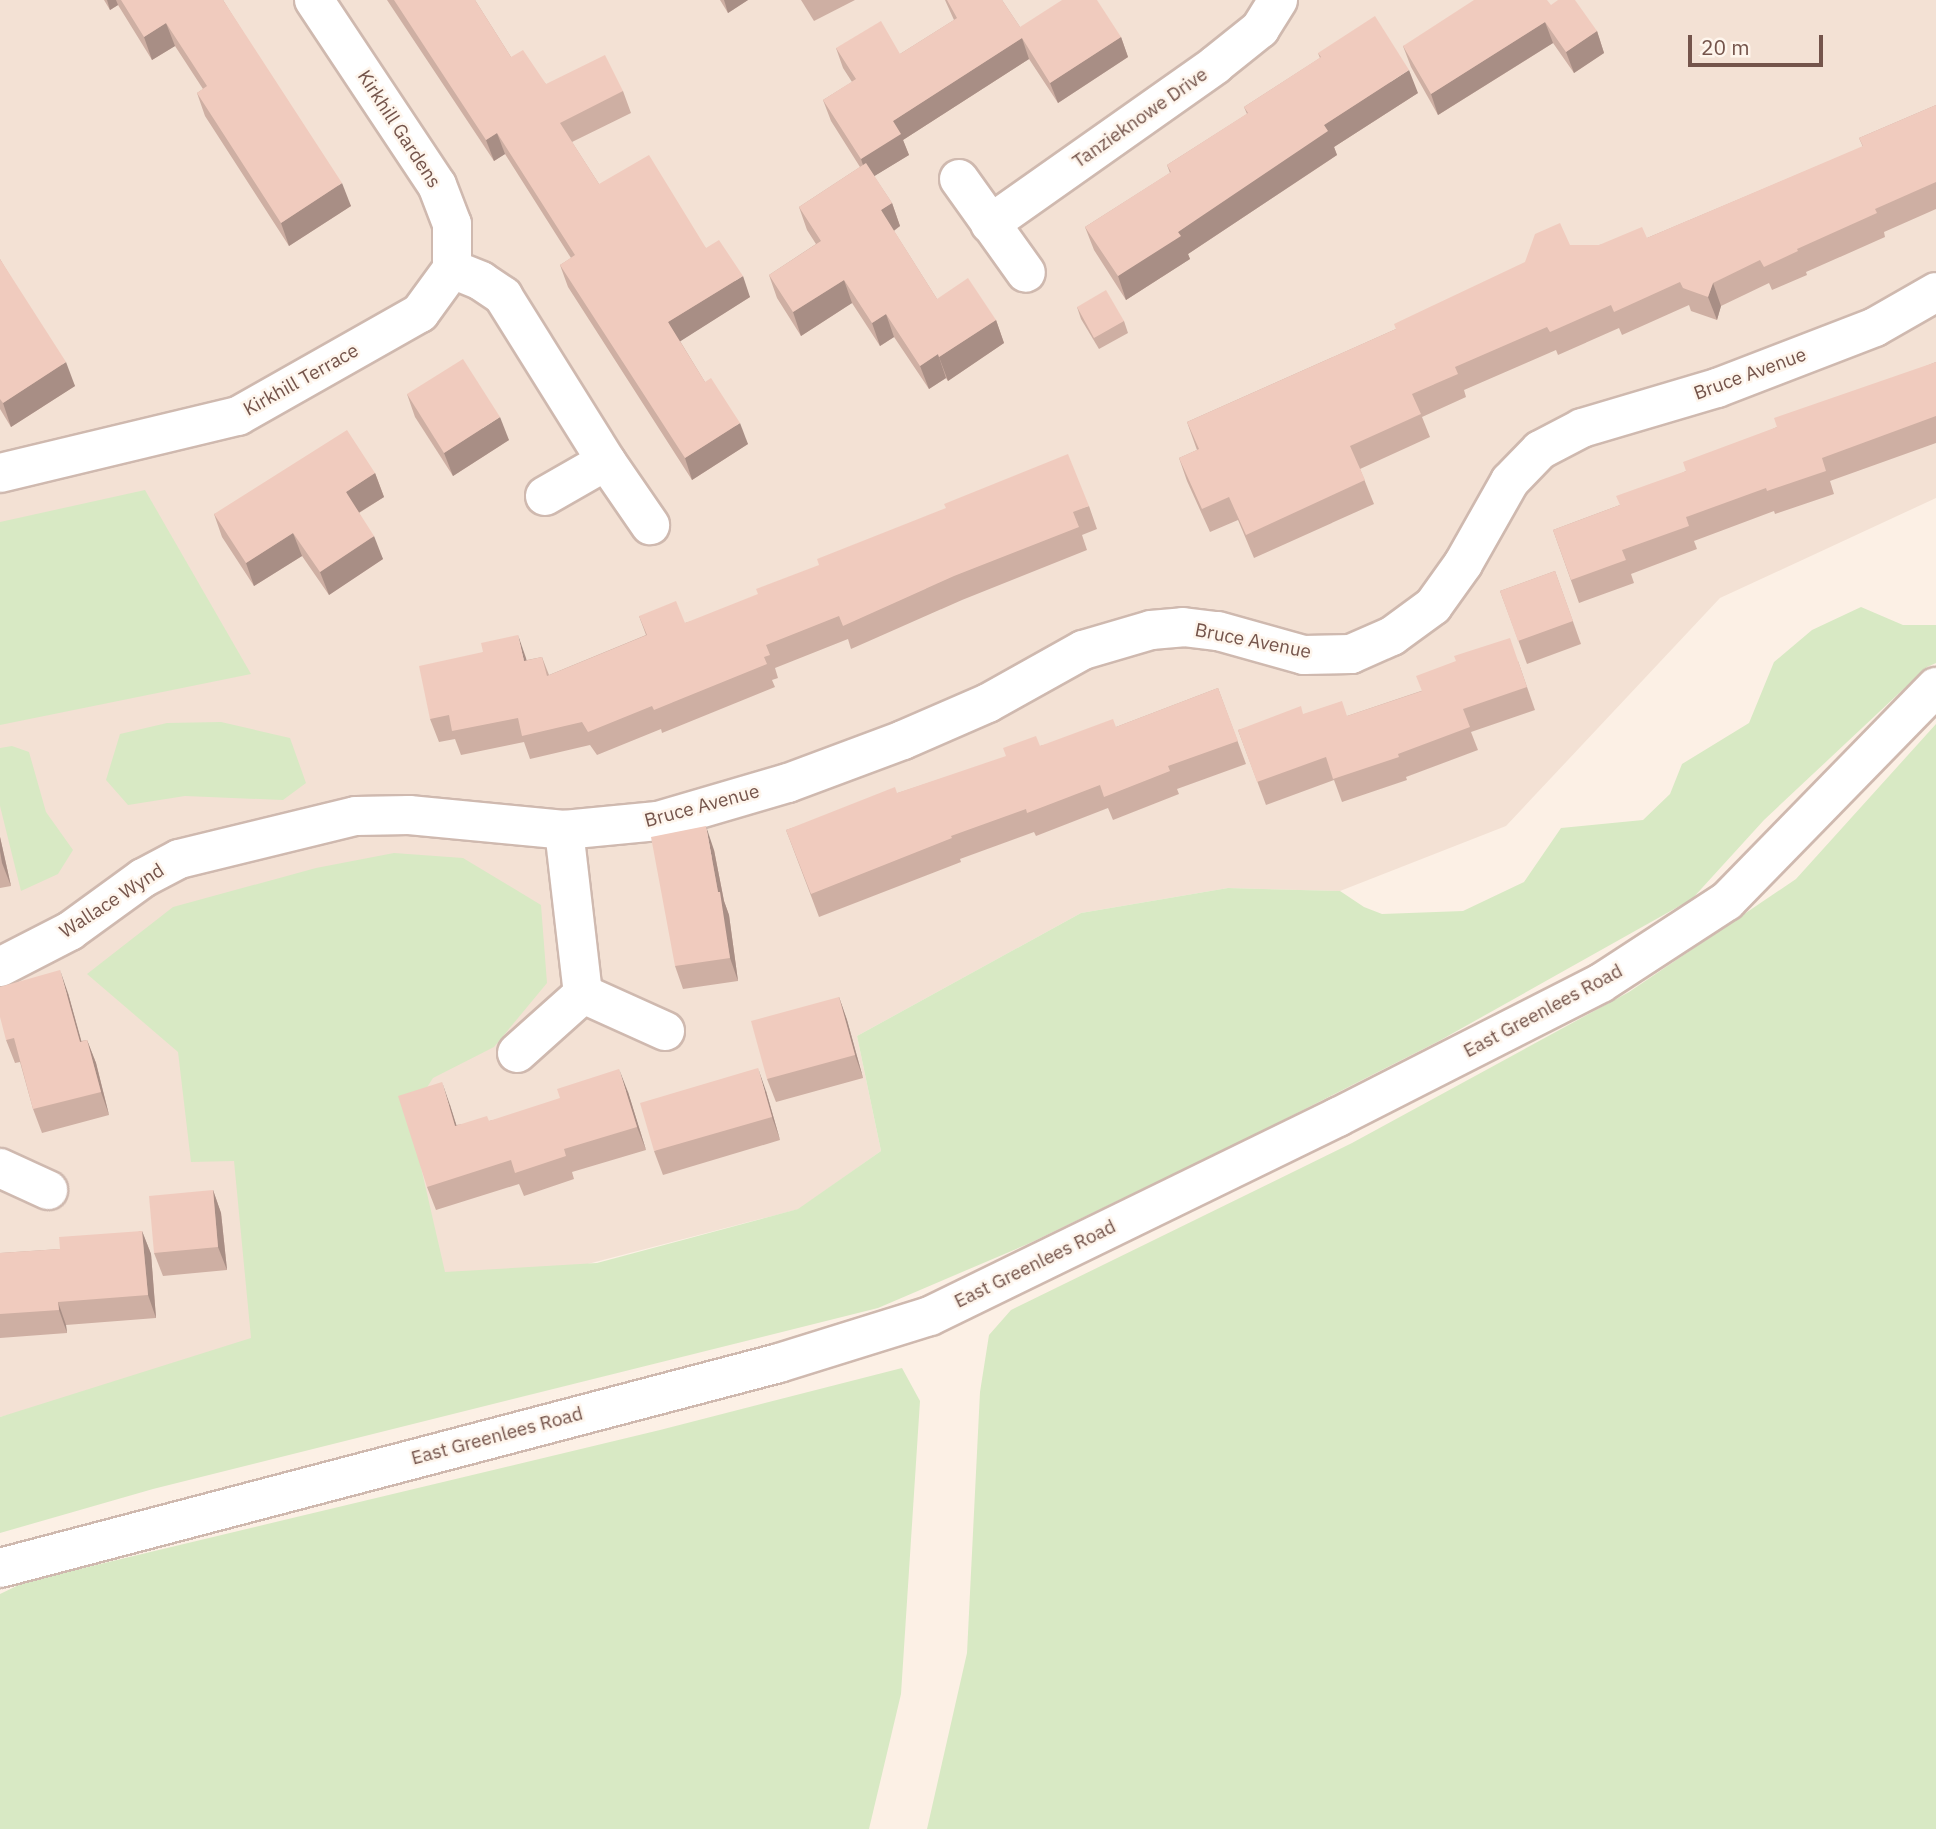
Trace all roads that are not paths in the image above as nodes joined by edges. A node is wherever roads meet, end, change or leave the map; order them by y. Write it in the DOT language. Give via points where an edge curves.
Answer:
graph roads {
  1 [pos="314,0"];
  2 [pos="1278,0"];
  3 [pos="959,179"];
  4 [pos="990,224"];
  5 [pos="452,269"];
  6 [pos="1026,273"];
  7 [pos="1936,292"];
  8 [pos="606,461"];
  9 [pos="0,473"];
  10 [pos="545,496"];
  11 [pos="650,525"];
  12 [pos="1936,687"];
  13 [pos="564,830"];
  14 [pos="228,847"];
  15 [pos="0,967"];
  16 [pos="583,994"];
  17 [pos="665,1031"];
  18 [pos="517,1053"];
  19 [pos="0,1168"];
  20 [pos="48,1190"];
  21 [pos="0,1568"];
  1 -- 5 [label="street, Kirkhill Gardens" via="437,185 452,224"];
  2 -- 4 [label="street, Tanzieknowe Drive" via="1260,29 1215,65"];
  3 -- 4 [label="street"];
  4 -- 6 [label="street"];
  5 -- 8 [label="street" via="503,296"];
  5 -- 9 [label="street, Kirkhill Terrace" via="420,313 238,415"];
  7 -- 13 [label="street, Bruce Avenue" via="1875,327 1717,388 1582,428 1539,450 1510,481 1463,564 1433,606 1392,636 1351,654 1304,655 1217,631 1151,630 1083,650 988,703 788,783 658,821"];
  8 -- 10 [label="street"];
  8 -- 11 [label="street"];
  12 -- 21 [label="street, East Greenlees Road" via="1727,901 1601,983 930,1316 779,1363"];
  13 -- 14 [label="street, Bruce Avenue" via="409,815 356,816"];
  13 -- 16 [label="street"];
  14 -- 15 [label="street, Wallace Wynd" via="179,859 143,878 70,931"];
  16 -- 17 [label="street"];
  16 -- 18 [label="street"];
  19 -- 20 [label="street"];
}
